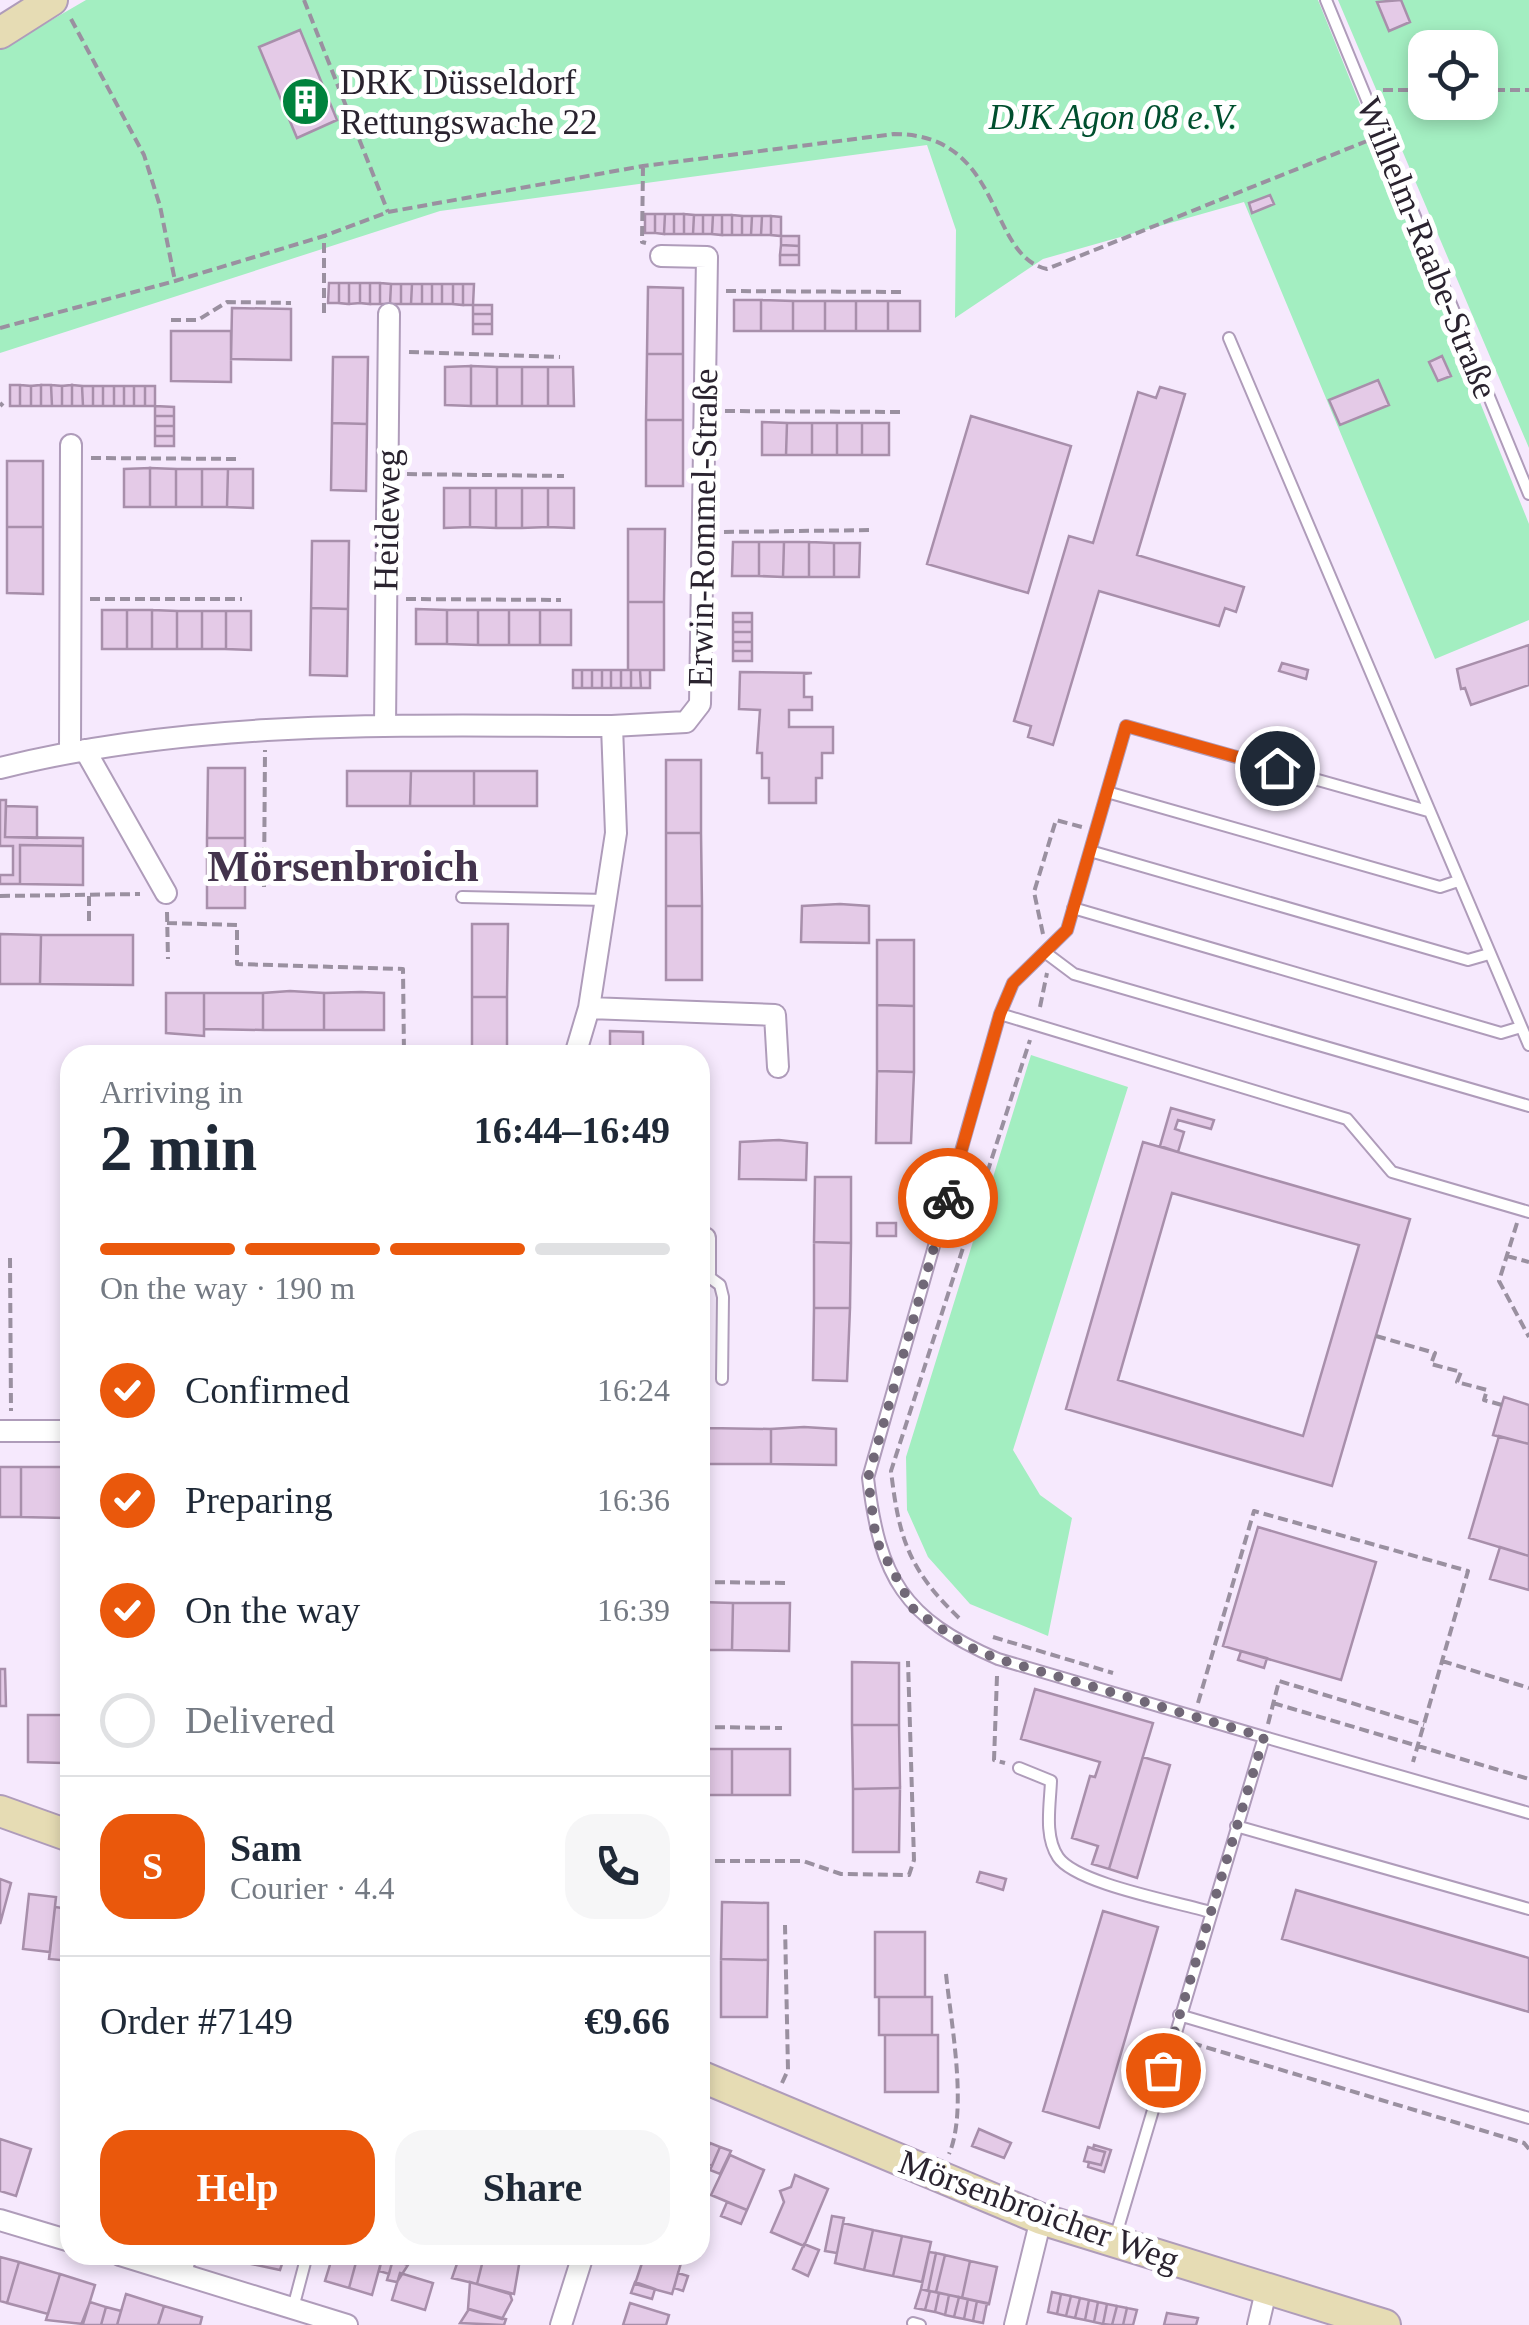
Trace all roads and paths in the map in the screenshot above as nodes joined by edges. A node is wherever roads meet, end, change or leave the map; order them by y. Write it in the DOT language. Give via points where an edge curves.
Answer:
graph roads {
  1 [pos="304,0"];
  2 [pos="1326,0"];
  3 [pos="61,5"];
  4 [pos="0,33"];
  5 [pos="1363,90"];
  6 [pos="1408,90"];
  7 [pos="1498,90"];
  8 [pos="1529,90"];
  9 [pos="1380,136"];
  10 [pos="643,166"];
  11 [pos="388,212"];
  12 [pos="324,236"];
  13 [pos="661,256"];
  14 [pos="175,281"];
  15 [pos="706,290"];
  16 [pos="904,292"];
  17 [pos="291,303"];
  18 [pos="324,312"];
  19 [pos="388,314"];
  20 [pos="170,320"];
  21 [pos="0,328"];
  22 [pos="1228,338"];
  23 [pos="389,351"];
  24 [pos="560,357"];
  25 [pos="705,411"];
  26 [pos="900,412"];
  27 [pos="71,451"];
  28 [pos="241,459"];
  29 [pos="388,474"];
  30 [pos="564,476"];
  31 [pos="1529,494"];
  32 [pos="872,530"];
  33 [pos="704,532"];
  34 [pos="386,598"];
  35 [pos="70,599"];
  36 [pos="242,599"];
  37 [pos="562,600"];
  38 [pos="385,726"];
  39 [pos="612,726"];
  40 [pos="265,730"];
  41 [pos="78,750"];
  42 [pos="0,768"];
  43 [pos="1107,792"];
  44 [pos="1428,810"];
  45 [pos="1096,831"];
  46 [pos="1090,850"];
  47 [pos="1458,881"];
  48 [pos="264,887"];
  49 [pos="166,894"];
  50 [pos="89,895"];
  51 [pos="0,896"];
  52 [pos="462,897"];
  53 [pos="608,900"];
  54 [pos="1073,908"];
  55 [pos="88,921"];
  56 [pos="167,923"];
  57 [pos="1046,952"];
  58 [pos="1490,954"];
  59 [pos="168,959"];
  60 [pos="590,1008"];
  61 [pos="1000,1014"];
  62 [pos="1035,1024"];
  63 [pos="1521,1027"];
  64 [pos="404,1045"];
  65 [pos="578,1045"];
  66 [pos="1529,1046"];
  67 [pos="778,1067"];
  68 [pos="1529,1106"];
  69 [pos="1525,1211"];
  70 [pos="1507,1256"];
  71 [pos="10,1258"];
  72 [pos="1529,1262"];
  73 [pos="710,1279"];
  74 [pos="1376,1336"];
  75 [pos="1529,1338"];
  76 [pos="722,1379"];
  77 [pos="1502,1405"];
  78 [pos="6,1431"];
  79 [pos="60,1431"];
  80 [pos="710,1582"];
  81 [pos="787,1582"];
  82 [pos="963,1621"];
  83 [pos="992,1636"];
  84 [pos="998,1659"];
  85 [pos="908,1661"];
  86 [pos="1442,1661"];
  87 [pos="1124,1676"];
  88 [pos="1529,1688"];
  89 [pos="1273,1704"];
  90 [pos="1194,1717"];
  91 [pos="1424,1724"];
  92 [pos="710,1727"];
  93 [pos="782,1728"];
  94 [pos="1264,1737"];
  95 [pos="1417,1747"];
  96 [pos="1020,1768"];
  97 [pos="1408,1779"];
  98 [pos="1529,1779"];
  99 [pos="0,1811"];
  100 [pos="1529,1814"];
  101 [pos="1236,1826"];
  102 [pos="60,1832"];
  103 [pos="710,1861"];
  104 [pos="1529,1910"];
  105 [pos="1210,1912"];
  106 [pos="785,1925"];
  107 [pos="946,1974"];
  108 [pos="1179,2015"];
  109 [pos="1173,2036"];
  110 [pos="710,2080"];
  111 [pos="772,2106"];
  112 [pos="1529,2118"];
  113 [pos="1529,2149"];
  114 [pos="939,2177"];
  115 [pos="1040,2218"];
  116 [pos="0,2220"];
  117 [pos="60,2237"];
  118 [pos="1113,2244"];
  119 [pos="188,2265"];
  120 [pos="304,2265"];
  121 [pos="580,2265"];
  122 [pos="1266,2291"];
  123 [pos="293,2309"];
  124 [pos="347,2325"];
  125 [pos="560,2325"];
  126 [pos="1015,2325"];
  127 [pos="1258,2325"];
  128 [pos="1385,2325"];
  1 -- 11 [label="path"];
  2 -- 5 [label="lane, Wilhelm-Raabe-Straße"];
  3 -- 4 [label="street"];
  3 -- 14 [label="path" via="144,155"];
  5 -- 6 [label="path"];
  5 -- 9 [label="lane, Wilhelm-Raabe-Straße"];
  7 -- 8 [label="path"];
  9 -- 10 [label="path" via="1047,269 1024,258 964,159 925,136 894,134"];
  9 -- 31 [label="lane, Wilhelm-Raabe-Straße"];
  10 -- 11 [label="path"];
  10 -- 13 [label="path" via="642,242"];
  11 -- 12 [label="path"];
  12 -- 14 [label="path"];
  12 -- 18 [label="path"];
  13 -- 15 [label="street, Erwin-Rommel-Straße" via="707,257"];
  14 -- 21 [label="path"];
  15 -- 16 [label="path"];
  15 -- 25 [label="street, Erwin-Rommel-Straße"];
  17 -- 20 [label="path" via="227,302 198,320"];
  19 -- 23 [label="street, Heideweg"];
  22 -- 44 [label="lane"];
  23 -- 24 [label="path"];
  23 -- 29 [label="street, Heideweg"];
  25 -- 26 [label="path"];
  25 -- 33 [label="street, Erwin-Rommel-Straße"];
  27 -- 28 [label="path"];
  27 -- 35 [label="street"];
  29 -- 30 [label="path"];
  29 -- 34 [label="street, Heideweg"];
  32 -- 33 [label="path"];
  33 -- 39 [label="street, Erwin-Rommel-Straße" via="699,709 681,723"];
  34 -- 37 [label="path"];
  34 -- 38 [label="street, Heideweg"];
  35 -- 36 [label="path"];
  35 -- 41 [label="street" via="63,694"];
  38 -- 39 [label="street"];
  38 -- 40 [label="street"];
  39 -- 53 [label="street" via="616,833"];
  40 -- 41 [label="street"];
  40 -- 48 [label="path"];
  41 -- 42 [label="street"];
  41 -- 49 [label="street"];
  43 -- 44 [label="lane" via="1126,726"];
  43 -- 45 [label="lane"];
  43 -- 47 [label="lane" via="1440,887"];
  44 -- 47 [label="lane"];
  45 -- 46 [label="lane"];
  45 -- 57 [label="path" via="1056,820 1034,892"];
  46 -- 54 [label="lane"];
  46 -- 58 [label="lane" via="1468,960"];
  47 -- 58 [label="lane"];
  49 -- 50 [label="path"];
  49 -- 56 [label="path"];
  50 -- 51 [label="path"];
  50 -- 55 [label="path"];
  52 -- 53 [label="lane"];
  53 -- 60 [label="street"];
  54 -- 57 [label="lane" via="1067,930"];
  54 -- 63 [label="lane" via="1500,1033"];
  56 -- 59 [label="path"];
  56 -- 64 [label="path" via="236,925 237,964 404,969"];
  57 -- 61 [label="lane" via="1013,983"];
  57 -- 62 [label="path" via="1047,985"];
  57 -- 68 [label="lane" via="1074,974"];
  58 -- 63 [label="lane"];
  60 -- 65 [label="street"];
  60 -- 67 [label="street" via="775,1014"];
  61 -- 62 [label="lane"];
  61 -- 84 [label="lane" via="868,1478 876,1540 914,1610"];
  62 -- 69 [label="lane" via="1347,1119 1392,1172"];
  62 -- 82 [label="path" via="891,1471 909,1560"];
  63 -- 66 [label="lane"];
  69 -- 70 [label="path"];
  70 -- 72 [label="path"];
  70 -- 75 [label="path" via="1498,1281"];
  71 -- 78 [label="path"];
  73 -- 76 [label="lane" via="723,1298"];
  74 -- 77 [label="path" via="1435,1354 1431,1364 1461,1372 1457,1382 1487,1390 1484,1400"];
  78 -- 79 [label="street"];
  80 -- 81 [label="path"];
  83 -- 87 [label="path"];
  84 -- 90 [label="lane"];
  84 -- 96 [label="path" via="994,1760"];
  85 -- 103 [label="path" via="914,1860 909,1875 841,1874 803,1860"];
  86 -- 88 [label="path"];
  86 -- 90 [label="path" via="1468,1572 1254,1511"];
  86 -- 91 [label="path"];
  89 -- 91 [label="path" via="1279,1681"];
  89 -- 94 [label="path"];
  89 -- 95 [label="path"];
  90 -- 94 [label="lane"];
  91 -- 95 [label="path"];
  92 -- 93 [label="path"];
  94 -- 97 [label="lane"];
  94 -- 101 [label="lane"];
  95 -- 97 [label="path"];
  95 -- 98 [label="path"];
  96 -- 105 [label="lane" via="1051,1781 1049,1832 1059,1859 1084,1875"];
  97 -- 100 [label="lane"];
  99 -- 102 [label="street"];
  101 -- 104 [label="lane"];
  101 -- 105 [label="lane"];
  105 -- 108 [label="lane"];
  106 -- 111 [label="path" via="788,2070"];
  107 -- 114 [label="path" via="956,2138"];
  108 -- 109 [label="lane"];
  108 -- 112 [label="lane"];
  109 -- 113 [label="path"];
  109 -- 118 [label="lane"];
  110 -- 111 [label="street, Mörsenbroicher Weg"];
  111 -- 114 [label="street, Mörsenbroicher Weg"];
  114 -- 115 [label="street, Mörsenbroicher Weg"];
  115 -- 118 [label="street, Mörsenbroicher Weg"];
  115 -- 126 [label="street"];
  116 -- 117 [label="street"];
  118 -- 122 [label="street, Mörsenbroicher Weg"];
  119 -- 123 [label="street"];
  120 -- 123 [label="lane"];
  121 -- 125 [label="street"];
  122 -- 127 [label="street"];
  122 -- 128 [label="street, Mörsenbroicher Weg"];
  123 -- 124 [label="street"];
}
